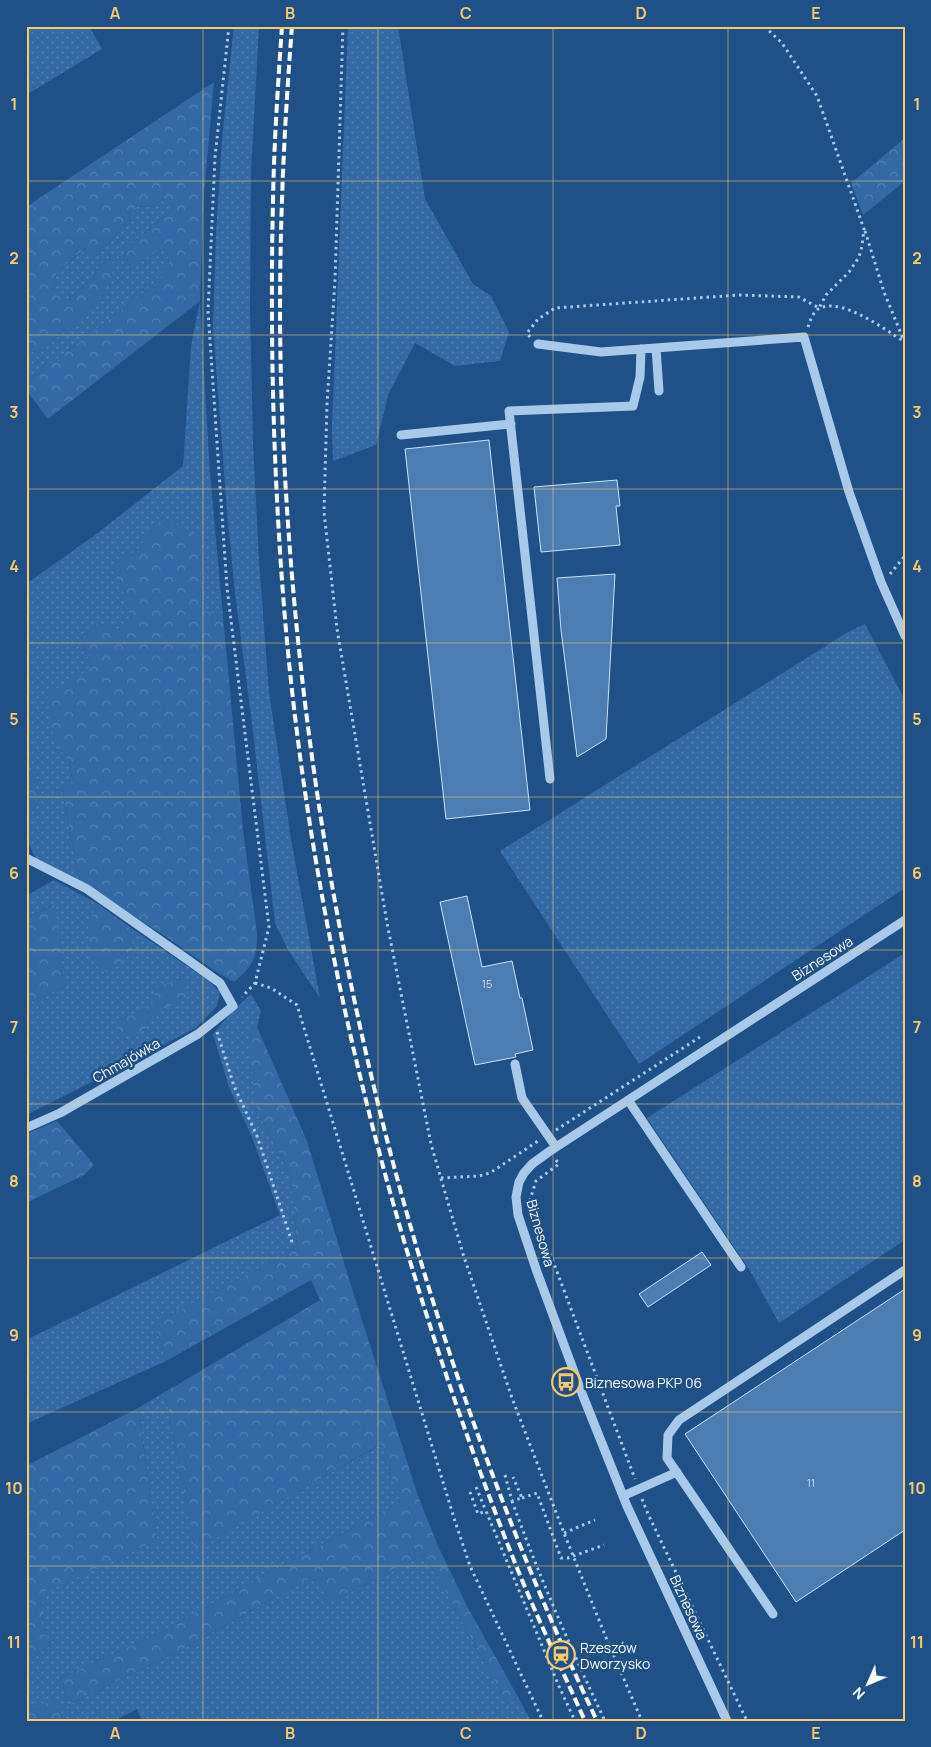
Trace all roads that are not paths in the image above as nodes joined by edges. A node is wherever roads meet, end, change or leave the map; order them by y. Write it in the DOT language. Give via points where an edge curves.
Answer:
graph roads {
  1 [pos="538,344"];
  2 [pos="656,348"];
  3 [pos="641,349"];
  4 [pos="659,391"];
  5 [pos="511,424"];
  6 [pos="401,434"];
  7 [pos="905,636"];
  8 [pos="550,779"];
  9 [pos="26,858"];
  10 [pos="905,920"];
  11 [pos="515,1064"];
  12 [pos="628,1100"];
  13 [pos="26,1128"];
  14 [pos="553,1149"];
  15 [pos="740,1268"];
  16 [pos="905,1270"];
  17 [pos="677,1472"];
  18 [pos="623,1496"];
  19 [pos="773,1614"];
  20 [pos="728,1721"];
  1 -- 3 [label="street" via="601,352"];
  2 -- 3 [label="street"];
  2 -- 4 [label="street"];
  2 -- 7 [label="street" via="804,337 849,492 881,582"];
  3 -- 5 [label="street" via="640,377 633,406 509,410"];
  5 -- 6 [label="street"];
  5 -- 8 [label="street"];
  9 -- 13 [label="street, Chmajówka" via="87,889 220,983 233,1006 198,1034 68,1108"];
  10 -- 12 [label="street, Biznesowa"];
  11 -- 14 [label="street" via="522,1098 548,1135"];
  12 -- 14 [label="street, Biznesowa"];
  12 -- 15 [label="street"];
  14 -- 18 [label="street, Biznesowa" via="532,1164 519,1182 516,1197 518,1215 536,1272"];
  16 -- 17 [label="street" via="678,1420 668,1435 667,1458"];
  17 -- 18 [label="street"];
  17 -- 19 [label="street"];
  18 -- 20 [label="street, Biznesowa"];
}
